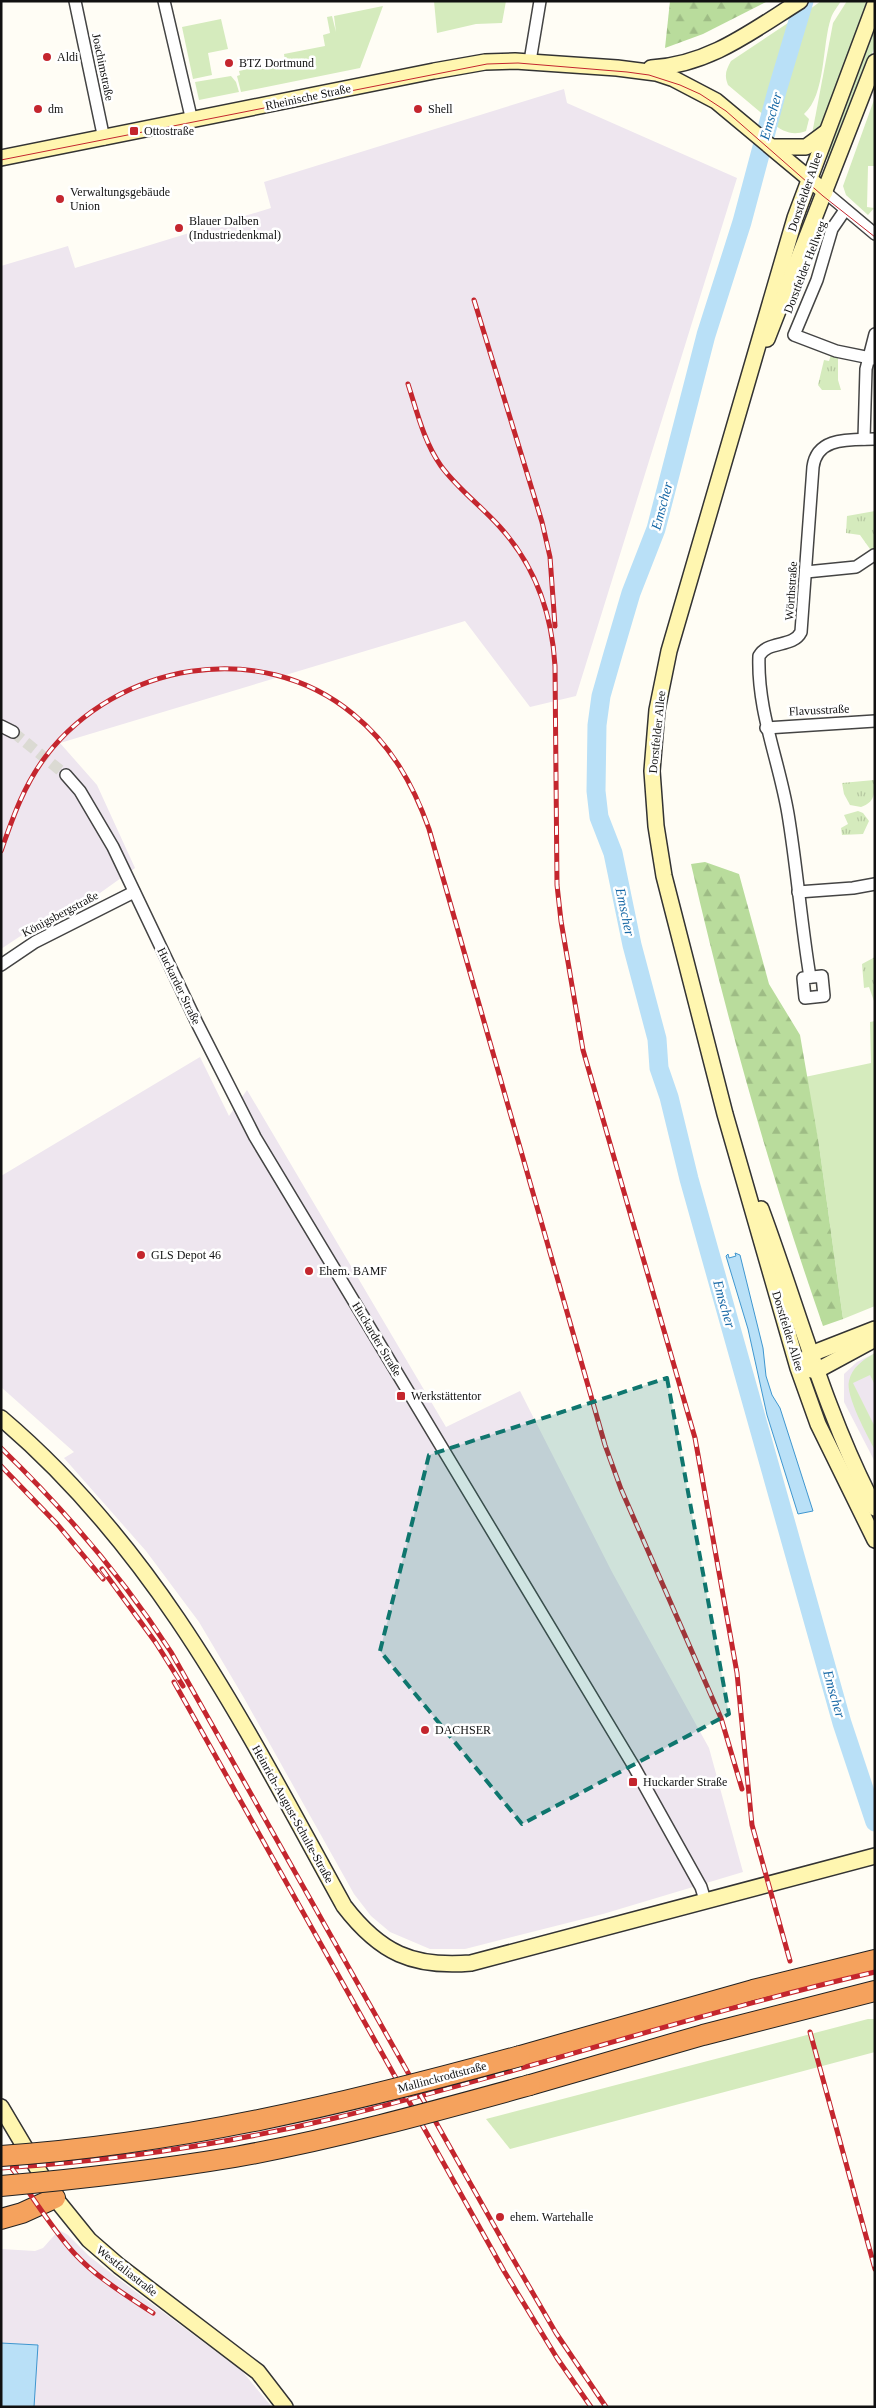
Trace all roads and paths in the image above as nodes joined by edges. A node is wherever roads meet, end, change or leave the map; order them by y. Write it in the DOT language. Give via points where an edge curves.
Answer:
graph roads {
  1 [pos="75,1"];
  2 [pos="164,1"];
  3 [pos="540,1"];
  4 [pos="799,2"];
  5 [pos="875,4"];
  6 [pos="530,61"];
  7 [pos="696,61"];
  8 [pos="875,62"];
  9 [pos="617,68"];
  10 [pos="693,87"];
  11 [pos="192,121"];
  12 [pos="827,130"];
  13 [pos="104,139"];
  14 [pos="772,147"];
  15 [pos="1,158"];
  16 [pos="809,179"];
  17 [pos="825,192"];
  18 [pos="845,210"];
  19 [pos="875,234"];
  20 [pos="875,334"];
  21 [pos="872,359"];
  22 [pos="748,383"];
  23 [pos="869,439"];
  24 [pos="874,555"];
  25 [pos="806,572"];
  26 [pos="875,721"];
  27 [pos="1,726"];
  28 [pos="766,728"];
  29 [pos="13,732"];
  30 [pos="66,775"];
  31 [pos="875,884"];
  32 [pos="134,892"];
  33 [pos="798,892"];
  34 [pos="1,965"];
  35 [pos="810,977"];
  36 [pos="725,1114"];
  37 [pos="875,1329"];
  38 [pos="875,1339"];
  39 [pos="811,1354"];
  40 [pos="798,1368"];
  41 [pos="816,1371"];
  42 [pos="1,1418"];
  43 [pos="875,1508"];
  44 [pos="875,1540"];
  45 [pos="870,1857"];
  46 [pos="705,1900"];
  47 [pos="875,1960"];
  48 [pos="869,1992"];
  49 [pos="1,2106"];
  50 [pos="1,2156"];
  51 [pos="1,2186"];
  52 [pos="55,2198"];
  53 [pos="1,2219"];
  54 [pos="285,2407"];
  1 -- 13 [label="street, Joachimstraße"];
  2 -- 11 [label="street"];
  3 -- 6 [label="street"];
  4 -- 7 [label="main road, Rheinische Straße" via="735,42"];
  5 -- 12 [label="main road, Dorstfelder Allee"];
  6 -- 9 [label="main road, Rheinische Straße"];
  6 -- 11 [label="main road, Rheinische Straße" via="468,65"];
  7 -- 9 [label="main road, Rheinische Straße" via="671,67"];
  7 -- 10 [label="main road" via="690,73"];
  8 -- 17 [label="main road, Dorstfelder Allee"];
  9 -- 10 [label="main road, Rheinische Straße" via="656,73"];
  10 -- 14 [label="main road, Rheinische Straße" via="737,117"];
  11 -- 13 [label="main road, Rheinische Straße"];
  12 -- 14 [label="main road" via="813,143 800,148"];
  12 -- 16 [label="main road, Dorstfelder Allee"];
  13 -- 15 [label="main road, Rheinische Straße"];
  14 -- 16 [label="main road, Rheinische Straße"];
  16 -- 17 [label="main road, Rheinische Straße"];
  16 -- 22 [label="main road, Dorstfelder Allee" via="772,292"];
  17 -- 18 [label="street"];
  17 -- 22 [label="main road, Dorstfelder Allee" via="780,311"];
  18 -- 19 [label="street"];
  18 -- 21 [label="street, Dorstfelder Hellweg" via="832,229 817,280 794,335 821,346"];
  20 -- 21 [label="street, Wörthstraße"];
  21 -- 23 [label="street, Wörthstraße" via="866,369"];
  22 -- 36 [label="main road, Dorstfelder Allee" via="669,651 657,710 652,771 664,876"];
  23 -- 25 [label="street, Wörthstraße" via="827,444 815,457"];
  24 -- 25 [label="street" via="856,567"];
  25 -- 28 [label="street, Wörthstraße" via="800,634 794,640 768,648 759,656"];
  26 -- 28 [label="street, Flavusstraße"];
  27 -- 29 [label="street"];
  28 -- 33 [label="street, Wörthstraße" via="788,814"];
  30 -- 32 [label="street, Huckarder Straße" via="95,815"];
  31 -- 33 [label="street"];
  32 -- 34 [label="street, Königsbergstraße" via="35,942"];
  32 -- 46 [label="street, Huckarder Straße" via="244,1116 633,1765 701,1887"];
  33 -- 35 [label="street, Wörthstraße"];
  36 -- 39 [label="main road, Dorstfelder Allee"];
  36 -- 40 [label="main road, Dorstfelder Allee"];
  37 -- 39 [label="main road"];
  38 -- 41 [label="main road"];
  39 -- 40 [label="main road"];
  39 -- 41 [label="main road, Dorstfelder Allee"];
  40 -- 41 [label="main road"];
  40 -- 44 [label="main road, Dorstfelder Allee" via="818,1424"];
  41 -- 43 [label="main road, Dorstfelder Allee" via="845,1448"];
  42 -- 46 [label="main road, Heinrich-August-Schulte-Straße" via="92,1506 165,1598 222,1686 344,1906 358,1925 376,1940 397,1954 420,1962 442,1966 471,1963"];
  45 -- 46 [label="main road"];
  47 -- 50 [label="highway, Mallinckrodtstraße, bridge" via="753,1990 356,2100 261,2121 120,2144"];
  48 -- 51 [label="highway, bridge" via="352,2132 235,2157 124,2174"];
  49 -- 52 [label="main road, Westfaliastraße"];
  52 -- 53 [label="highway"];
  52 -- 54 [label="main road, Westfaliastraße" via="89,2240 258,2372"];
}
